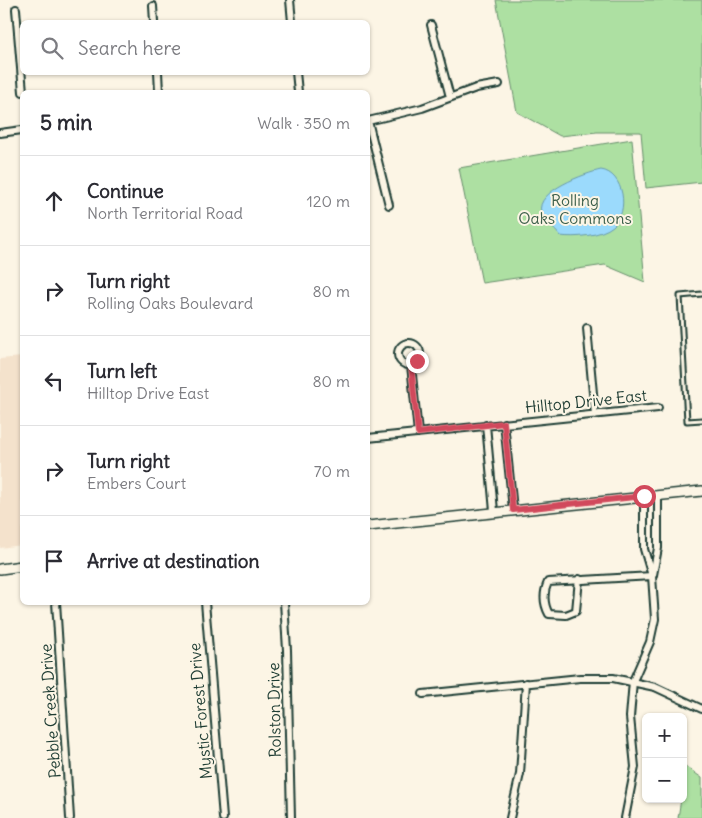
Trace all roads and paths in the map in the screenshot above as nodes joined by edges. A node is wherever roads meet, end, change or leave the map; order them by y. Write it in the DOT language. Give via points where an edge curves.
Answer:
graph roads {
  1 [pos="290,0"];
  2 [pos="153,6"];
  3 [pos="16,9"];
  4 [pos="154,20"];
  5 [pos="292,20"];
  6 [pos="431,25"];
  7 [pos="20,50"];
  8 [pos="22,75"];
  9 [pos="158,75"];
  10 [pos="296,75"];
  11 [pos="498,84"];
  12 [pos="24,90"];
  13 [pos="159,90"];
  14 [pos="298,90"];
  15 [pos="450,97"];
  16 [pos="370,121"];
  17 [pos="370,129"];
  18 [pos="20,130"];
  19 [pos="0,133"];
  20 [pos="389,205"];
  21 [pos="702,294"];
  22 [pos="587,328"];
  23 [pos="411,365"];
  24 [pos="658,408"];
  25 [pos="595,415"];
  26 [pos="702,420"];
  27 [pos="504,423"];
  28 [pos="486,425"];
  29 [pos="418,433"];
  30 [pos="370,438"];
  31 [pos="702,491"];
  32 [pos="658,494"];
  33 [pos="644,496"];
  34 [pos="513,510"];
  35 [pos="494,512"];
  36 [pos="370,526"];
  37 [pos="20,566"];
  38 [pos="0,569"];
  39 [pos="652,576"];
  40 [pos="578,579"];
  41 [pos="56,605"];
  42 [pos="205,605"];
  43 [pos="284,605"];
  44 [pos="633,680"];
  45 [pos="526,683"];
  46 [pos="422,694"];
  47 [pos="702,709"];
  48 [pos="70,818"];
  49 [pos="223,818"];
  50 [pos="290,818"];
  51 [pos="510,818"];
  52 [pos="625,818"];
  1 -- 5 [label="street"];
  2 -- 4 [label="street"];
  3 -- 7 [label="street"];
  6 -- 15 [label="street"];
  8 -- 12 [label="street"];
  9 -- 13 [label="street"];
  10 -- 14 [label="street"];
  11 -- 15 [label="street"];
  15 -- 16 [label="street" via="422,108"];
  17 -- 20 [label="street"];
  18 -- 19 [label="street"];
  21 -- 26 [label="lane" via="680,296 687,422"];
  22 -- 25 [label="street"];
  23 -- 29 [label="street"];
  24 -- 25 [label="street, Hilltop Drive East"];
  25 -- 27 [label="street, Hilltop Drive East"];
  27 -- 28 [label="street, Hilltop Drive East"];
  27 -- 34 [label="street"];
  28 -- 29 [label="street, Hilltop Drive East"];
  28 -- 35 [label="street"];
  29 -- 30 [label="street, Hilltop Drive East"];
  31 -- 32 [label="main road"];
  32 -- 33 [label="main road"];
  32 -- 39 [label="street" via="658,548"];
  33 -- 34 [label="main road"];
  33 -- 39 [label="street" via="644,549"];
  34 -- 35 [label="main road"];
  35 -- 36 [label="main road"];
  37 -- 38 [label="main road"];
  39 -- 40 [label="street"];
  39 -- 44 [label="street" via="653,633"];
  40 -- 40 [label="street" via="548,582 544,591 545,608 549,614 566,615 576,611"];
  41 -- 48 [label="street, Pebble Creek Drive"];
  42 -- 49 [label="street, Mystic Forest Drive"];
  43 -- 50 [label="street, Rolston Drive"];
  44 -- 45 [label="street" via="590,677"];
  44 -- 47 [label="street" via="667,691"];
  44 -- 52 [label="street" via="630,718 635,767"];
  45 -- 46 [label="street"];
  45 -- 51 [label="street" via="520,774"];
}
